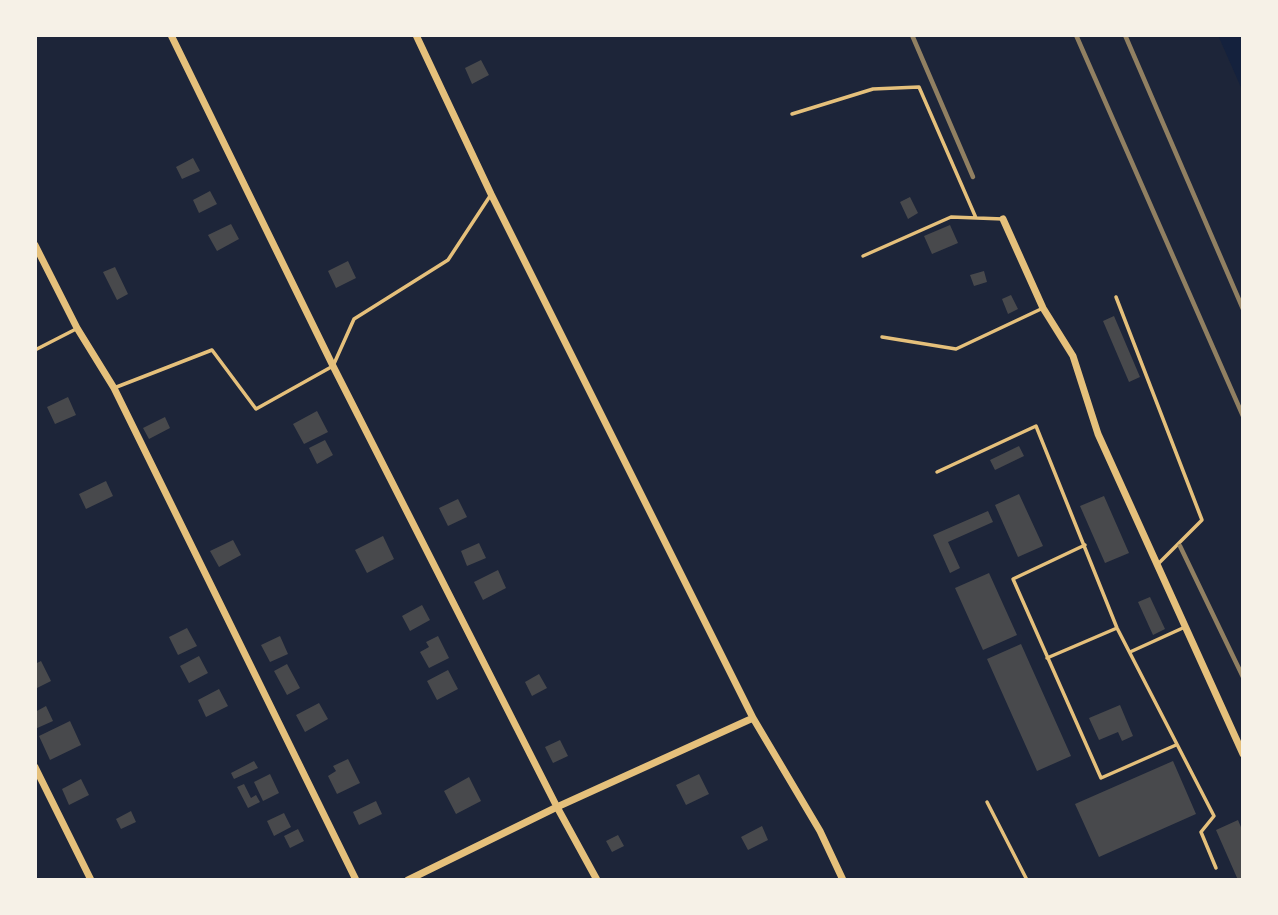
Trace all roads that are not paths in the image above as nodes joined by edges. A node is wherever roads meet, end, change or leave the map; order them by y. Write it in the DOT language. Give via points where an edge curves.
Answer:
graph roads {
  1 [pos="171,35"];
  2 [pos="416,35"];
  3 [pos="792,114"];
  4 [pos="491,194"];
  5 [pos="976,218"];
  6 [pos="1003,219"];
  7 [pos="35,245"];
  8 [pos="863,256"];
  9 [pos="1116,297"];
  10 [pos="1043,308"];
  11 [pos="77,328"];
  12 [pos="882,337"];
  13 [pos="35,350"];
  14 [pos="333,366"];
  15 [pos="114,388"];
  16 [pos="937,472"];
  17 [pos="1085,544"];
  18 [pos="1157,565"];
  19 [pos="1185,627"];
  20 [pos="1117,628"];
  21 [pos="1129,652"];
  22 [pos="1047,658"];
  23 [pos="753,718"];
  24 [pos="1176,745"];
  25 [pos="1243,754"];
  26 [pos="35,767"];
  27 [pos="987,802"];
  28 [pos="557,807"];
  29 [pos="1216,868"];
  30 [pos="91,880"];
  31 [pos="356,880"];
  32 [pos="408,880"];
  33 [pos="597,880"];
  34 [pos="844,880"];
  35 [pos="1027,880"];
  1 -- 14 [label="street"];
  2 -- 4 [label="street"];
  3 -- 5 [label="lane" via="873,89 919,87"];
  4 -- 14 [label="lane" via="448,260 354,319"];
  4 -- 23 [label="street"];
  5 -- 6 [label="lane"];
  5 -- 8 [label="lane" via="951,217"];
  6 -- 10 [label="street"];
  7 -- 11 [label="street"];
  9 -- 18 [label="lane" via="1202,520"];
  10 -- 12 [label="lane" via="956,349"];
  10 -- 18 [label="street" via="1073,356 1098,434"];
  11 -- 13 [label="lane"];
  11 -- 15 [label="street"];
  14 -- 15 [label="lane" via="256,410 212,350"];
  14 -- 28 [label="street"];
  15 -- 31 [label="street"];
  16 -- 17 [label="lane" via="1036,426"];
  17 -- 20 [label="lane"];
  17 -- 22 [label="lane" via="1013,579"];
  18 -- 19 [label="street"];
  19 -- 21 [label="lane"];
  19 -- 25 [label="street"];
  20 -- 21 [label="lane"];
  20 -- 22 [label="lane"];
  21 -- 24 [label="lane"];
  22 -- 24 [label="lane" via="1101,778"];
  23 -- 28 [label="street"];
  23 -- 34 [label="street"];
  24 -- 29 [label="lane" via="1214,816 1201,832"];
  26 -- 30 [label="street"];
  27 -- 35 [label="lane"];
  28 -- 32 [label="street"];
  28 -- 33 [label="street"];
}
